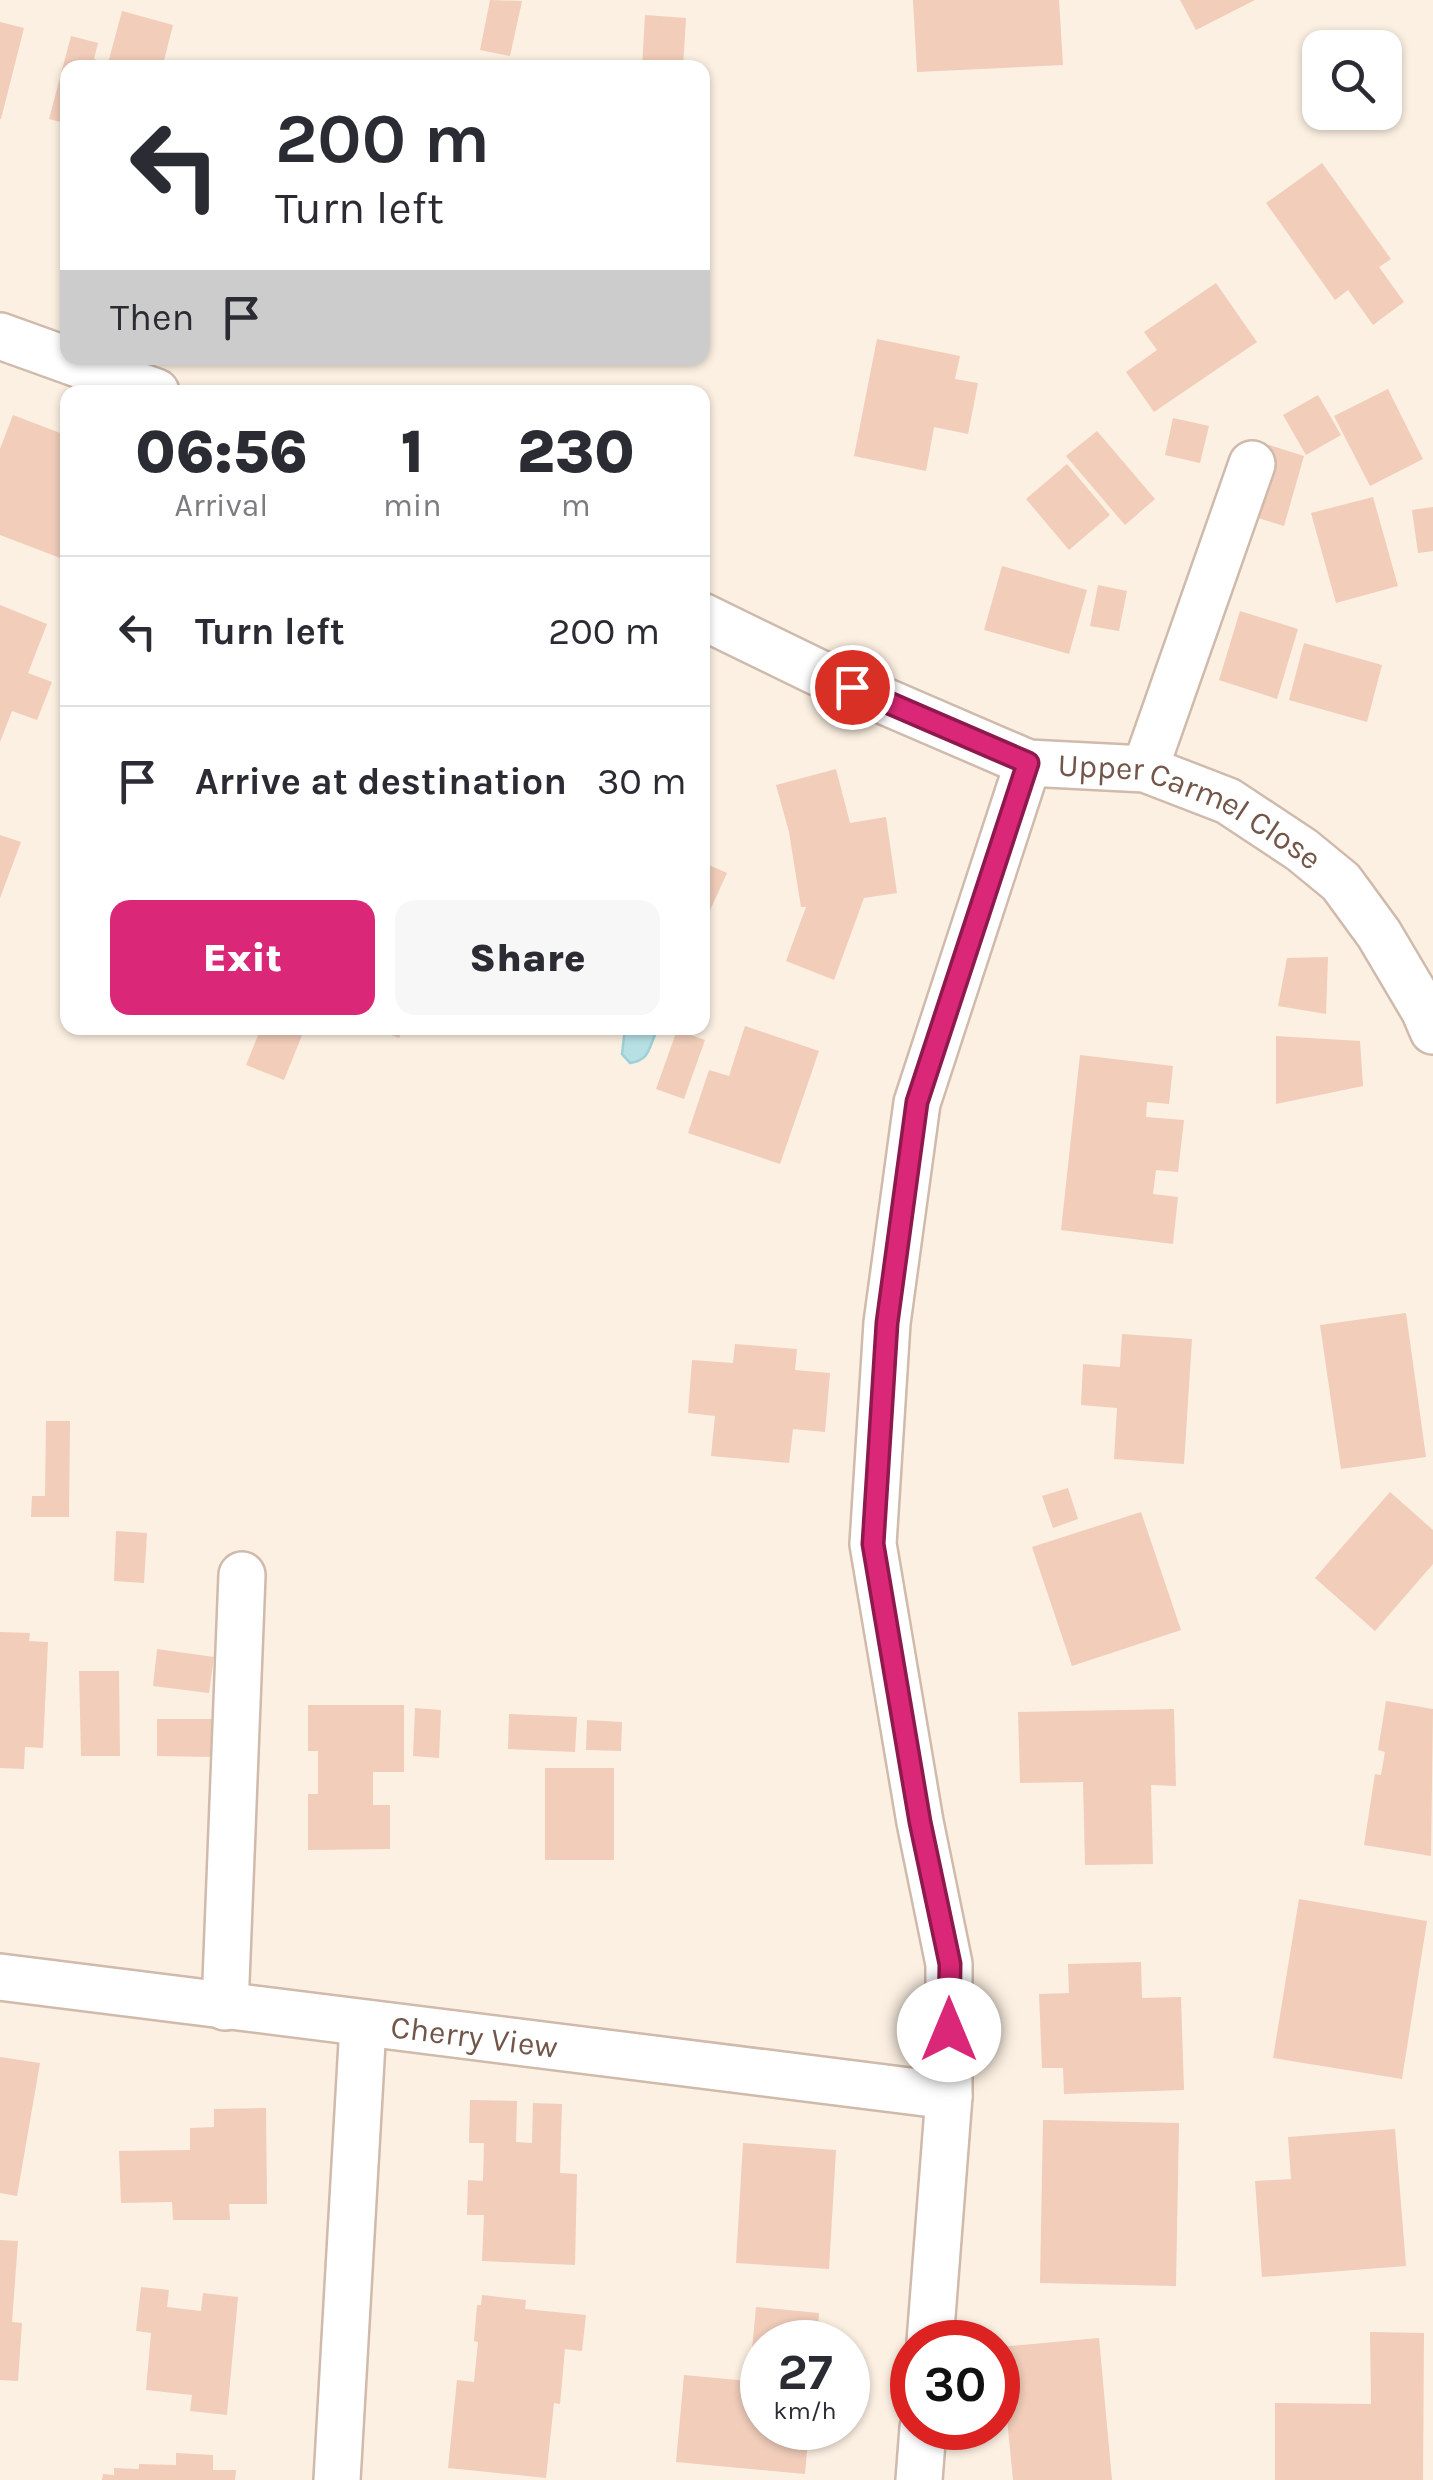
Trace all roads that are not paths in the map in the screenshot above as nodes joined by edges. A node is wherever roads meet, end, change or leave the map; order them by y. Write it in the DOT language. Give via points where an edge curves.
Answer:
graph roads {
  1 [pos="0,336"];
  2 [pos="60,358"];
  3 [pos="81,365"];
  4 [pos="136,385"];
  5 [pos="1252,464"];
  6 [pos="710,620"];
  7 [pos="1028,763"];
  8 [pos="1145,769"];
  9 [pos="1433,1031"];
  10 [pos="242,1575"];
  11 [pos="0,1977"];
  12 [pos="224,2007"];
  13 [pos="364,2025"];
  14 [pos="949,2096"];
  15 [pos="932,2320"];
  16 [pos="921,2450"];
  17 [pos="336,2480"];
  18 [pos="919,2480"];
  1 -- 2 [label="street"];
  3 -- 4 [label="street"];
  5 -- 8 [label="street"];
  6 -- 7 [label="street, Upper Carmel Close"];
  7 -- 8 [label="street, Upper Carmel Close"];
  7 -- 14 [label="street" via="917,1102 887,1323 874,1526 950,1964"];
  8 -- 9 [label="street, Upper Carmel Close" via="1228,800 1341,882"];
  10 -- 12 [label="street"];
  11 -- 12 [label="street, Cherry View"];
  12 -- 13 [label="street, Cherry View"];
  13 -- 14 [label="street, Cherry View"];
  13 -- 17 [label="street"];
  14 -- 15 [label="street"];
  16 -- 18 [label="street"];
}
